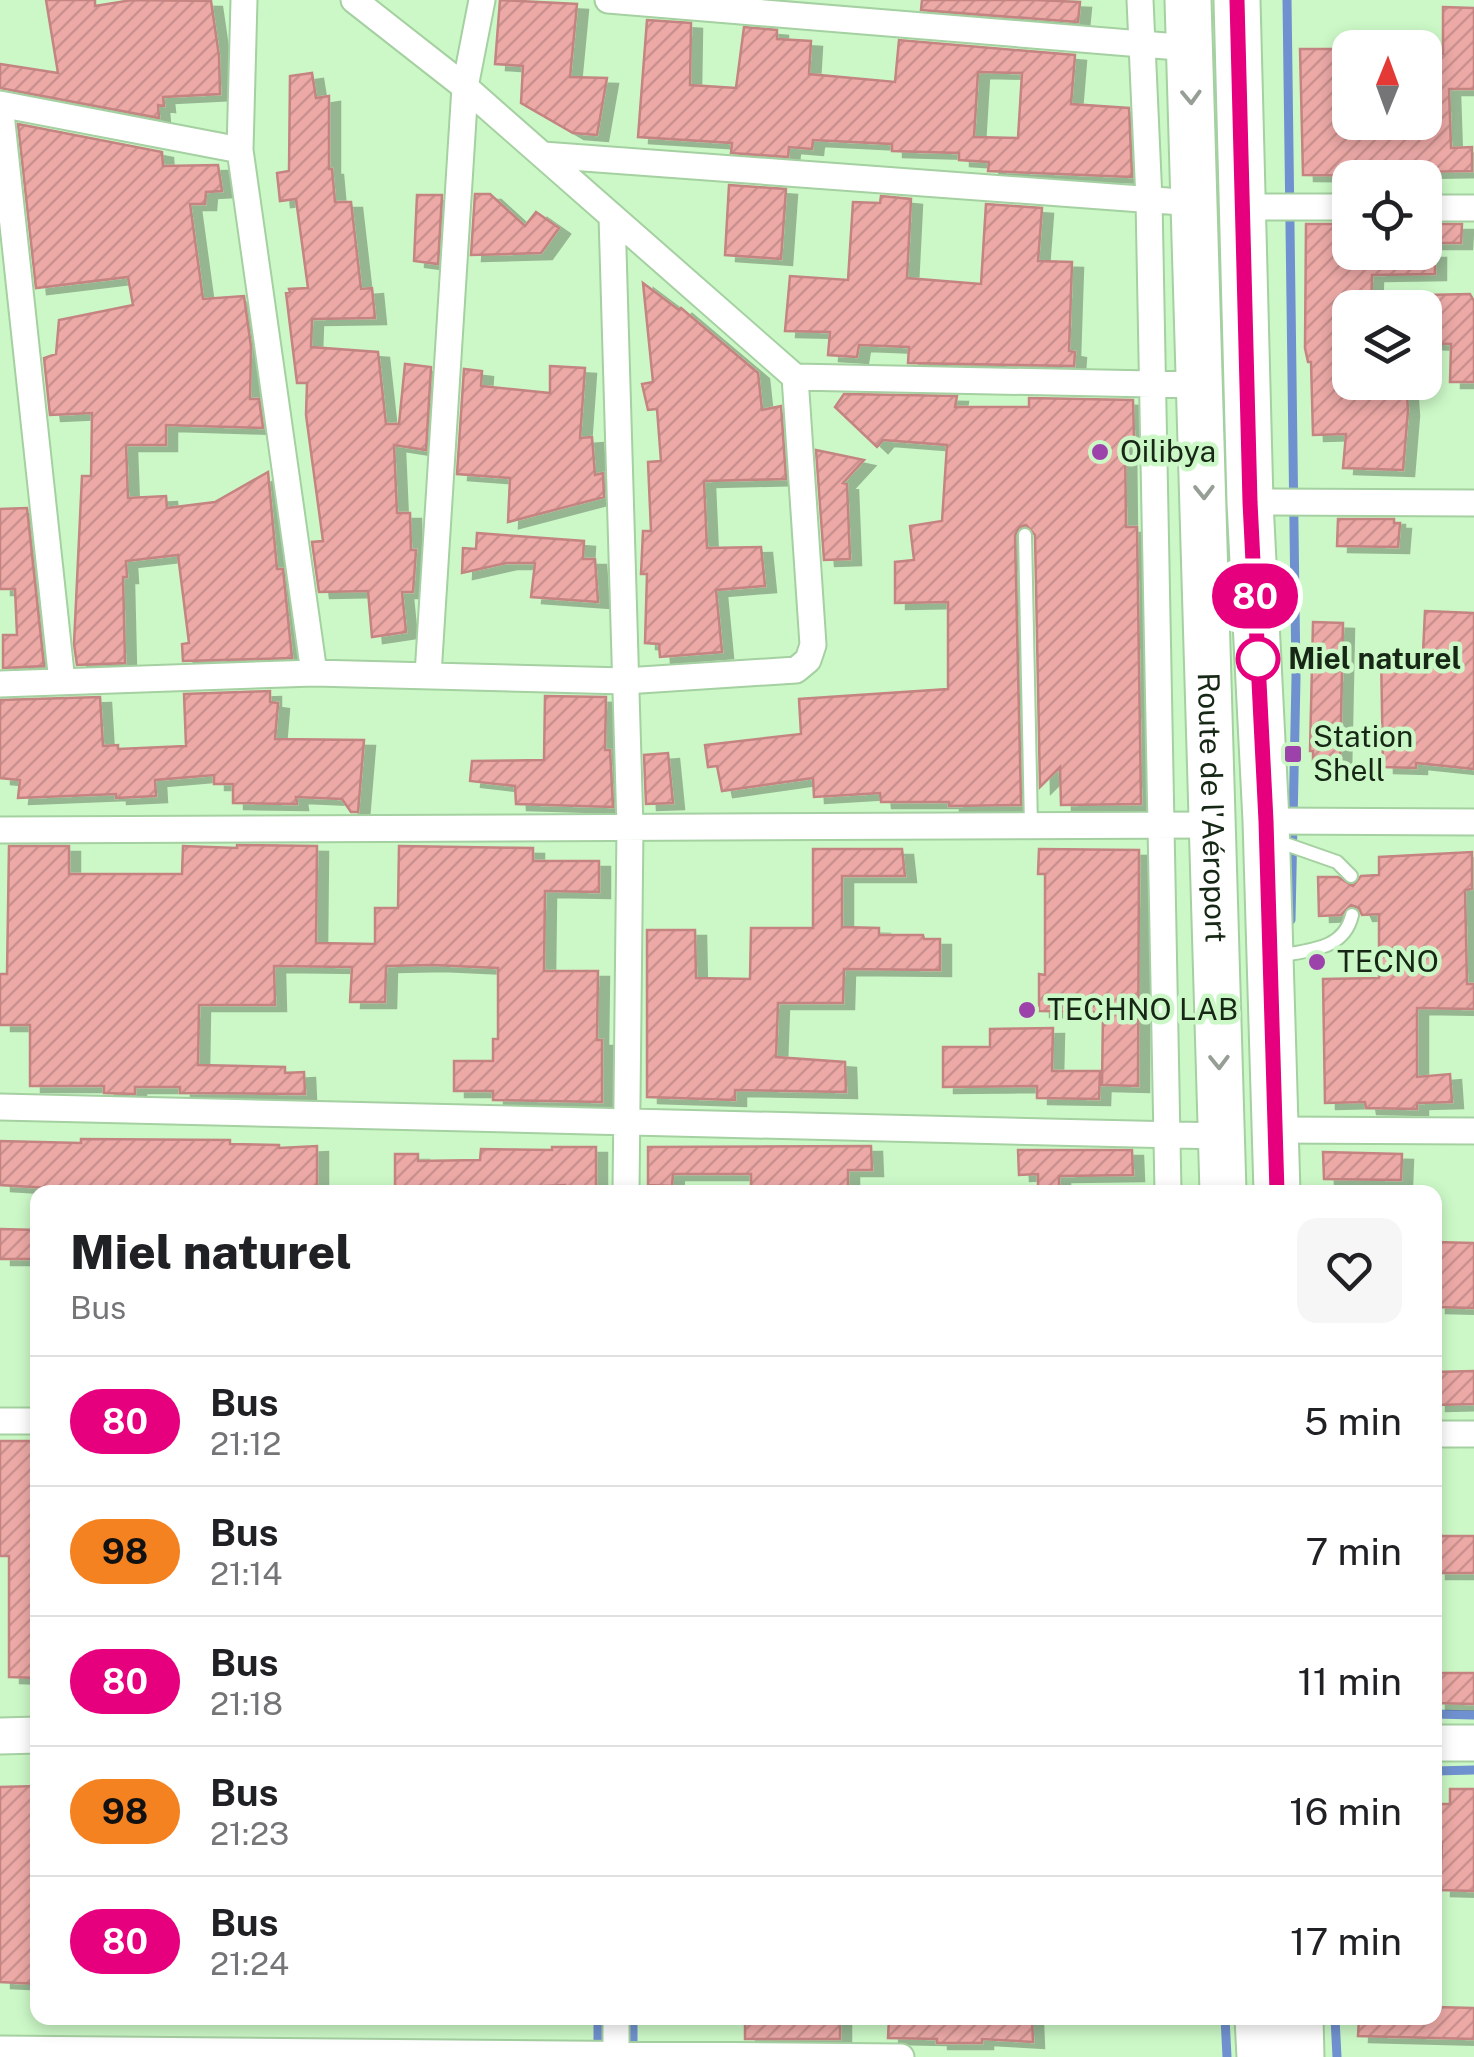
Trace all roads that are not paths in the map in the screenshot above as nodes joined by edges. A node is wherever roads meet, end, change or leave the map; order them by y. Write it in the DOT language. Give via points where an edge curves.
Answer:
graph roads {
  1 [pos="244,0"];
  2 [pos="354,0"];
  3 [pos="482,0"];
  4 [pos="608,0"];
  5 [pos="1140,0"];
  6 [pos="1188,0"];
  7 [pos="1237,0"];
  8 [pos="1144,44"];
  9 [pos="1190,48"];
  10 [pos="465,86"];
  11 [pos="0,104"];
  12 [pos="240,150"];
  13 [pos="543,154"];
  14 [pos="1150,200"];
  15 [pos="1195,203"];
  16 [pos="1242,207"];
  17 [pos="1332,207"];
  18 [pos="1442,208"];
  19 [pos="1474,208"];
  20 [pos="612,216"];
  21 [pos="796,376"];
  22 [pos="1151,384"];
  23 [pos="1201,386"];
  24 [pos="1250,502"];
  25 [pos="1474,503"];
  26 [pos="1025,534"];
  27 [pos="314,673"];
  28 [pos="428,675"];
  29 [pos="625,681"];
  30 [pos="62,682"];
  31 [pos="0,684"];
  32 [pos="1474,822"];
  33 [pos="1161,825"];
  34 [pos="1212,825"];
  35 [pos="1030,826"];
  36 [pos="630,827"];
  37 [pos="1266,829"];
  38 [pos="0,830"];
  39 [pos="1351,876"];
  40 [pos="1352,915"];
  41 [pos="1270,958"];
  42 [pos="0,1108"];
  43 [pos="626,1122"];
  44 [pos="1276,1130"];
  45 [pos="1474,1131"];
  46 [pos="1169,1135"];
  47 [pos="1221,1136"];
  48 [pos="626,1185"];
  49 [pos="1168,1185"];
  50 [pos="1223,1185"];
  51 [pos="1276,1185"];
  52 [pos="0,1421"];
  53 [pos="30,1421"];
  54 [pos="1442,1434"];
  55 [pos="1474,1434"];
  56 [pos="30,1735"];
  57 [pos="0,1736"];
  58 [pos="1442,1742"];
  59 [pos="1474,1743"];
  60 [pos="616,2025"];
  61 [pos="1258,2025"];
  62 [pos="1300,2025"];
  63 [pos="0,2049"];
  64 [pos="315,2053"];
  65 [pos="616,2055"];
  66 [pos="901,2057"];
  67 [pos="1260,2057"];
  68 [pos="1302,2057"];
  1 -- 12 [label="street"];
  2 -- 10 [label="street"];
  3 -- 10 [label="street"];
  4 -- 8 [label="street"];
  5 -- 8 [label="street"];
  6 -- 9 [label="highway, Route de l'Aéroport"];
  7 -- 16 [label="highway, Route de l'Aéroport"];
  8 -- 9 [label="street"];
  8 -- 14 [label="street"];
  9 -- 15 [label="highway, Route de l'Aéroport, one-way"];
  10 -- 13 [label="street"];
  10 -- 28 [label="street"];
  11 -- 12 [label="street"];
  11 -- 30 [label="street"];
  12 -- 27 [label="street"];
  13 -- 14 [label="street"];
  13 -- 20 [label="street"];
  14 -- 15 [label="street"];
  14 -- 22 [label="street"];
  15 -- 23 [label="highway, Route de l'Aéroport"];
  16 -- 17 [label="street"];
  16 -- 24 [label="highway, Route de l'Aéroport"];
  18 -- 19 [label="street"];
  20 -- 21 [label="street"];
  20 -- 29 [label="street"];
  21 -- 22 [label="street"];
  21 -- 29 [label="street" via="813,645 808,660 796,670"];
  22 -- 23 [label="street"];
  22 -- 33 [label="street"];
  23 -- 34 [label="highway, Route de l'Aéroport, one-way"];
  24 -- 25 [label="street"];
  24 -- 37 [label="highway, Route de l'Aéroport"];
  26 -- 35 [label="lane"];
  27 -- 28 [label="street"];
  27 -- 30 [label="street"];
  28 -- 29 [label="street"];
  29 -- 36 [label="street"];
  30 -- 31 [label="street"];
  32 -- 37 [label="street"];
  33 -- 34 [label="street"];
  33 -- 35 [label="street"];
  33 -- 46 [label="street"];
  34 -- 47 [label="highway, Route de l'Aéroport, one-way"];
  35 -- 36 [label="street"];
  36 -- 38 [label="street"];
  36 -- 43 [label="street"];
  37 -- 39 [label="lane"];
  37 -- 41 [label="highway, Route de l'Aéroport"];
  40 -- 41 [label="lane" via="1348,930 1326,947"];
  41 -- 44 [label="highway, Route de l'Aéroport"];
  42 -- 43 [label="street"];
  43 -- 46 [label="street"];
  43 -- 48 [label="street"];
  44 -- 45 [label="street"];
  44 -- 51 [label="highway, Route de l'Aéroport"];
  46 -- 47 [label="street"];
  46 -- 49 [label="street"];
  47 -- 50 [label="highway, Route de l'Aéroport"];
  52 -- 53 [label="street"];
  54 -- 55 [label="street"];
  56 -- 57 [label="main road"];
  58 -- 59 [label="main road"];
  60 -- 65 [label="street"];
  61 -- 67 [label="highway"];
  62 -- 68 [label="highway"];
  63 -- 64 [label="street"];
  64 -- 65 [label="street"];
  65 -- 66 [label="street"];
}
